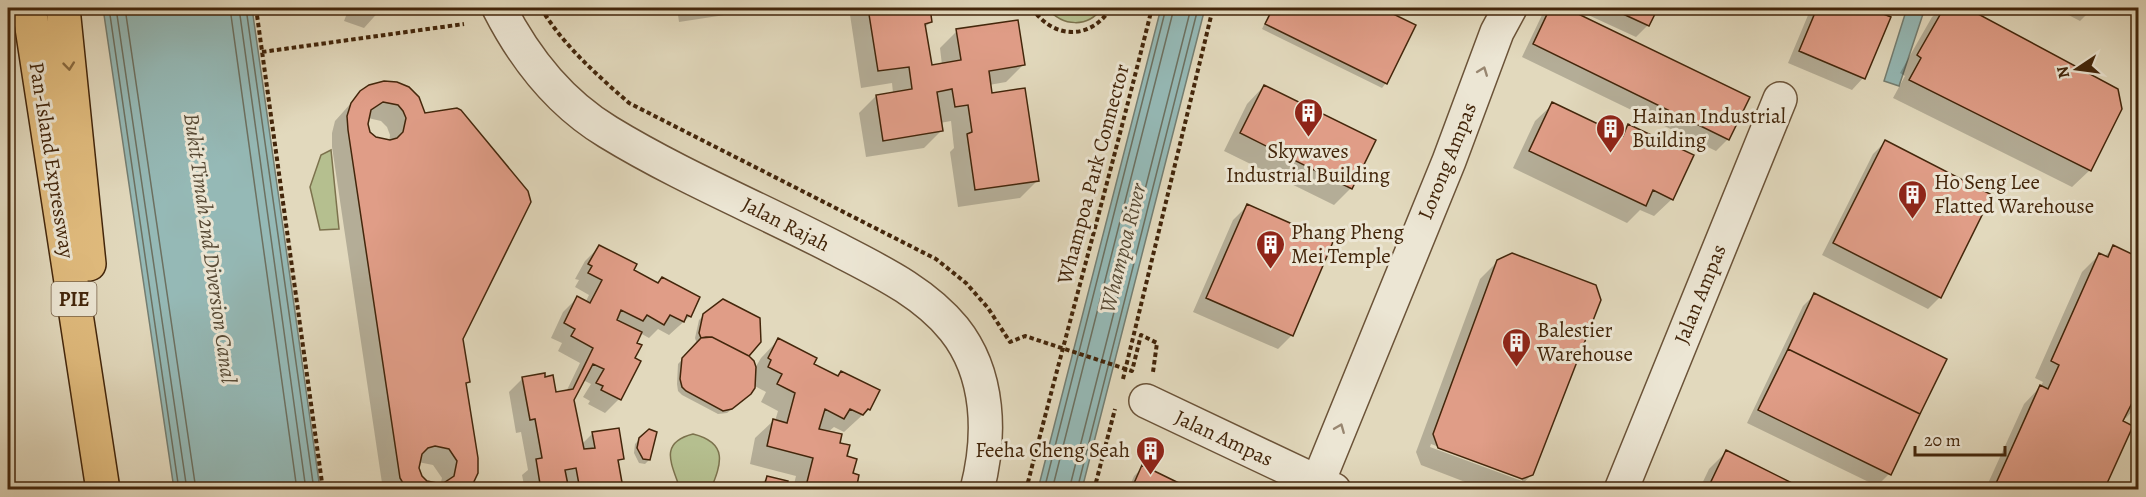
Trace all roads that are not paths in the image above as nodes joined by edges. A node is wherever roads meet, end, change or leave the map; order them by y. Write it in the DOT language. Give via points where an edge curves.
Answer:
graph roads {
  1 [pos="29,8"];
  2 [pos="63,8"];
  3 [pos="499,8"];
  4 [pos="1510,8"];
  5 [pos="1780,99"];
  6 [pos="1129,394"];
  7 [pos="103,485"];
  8 [pos="1326,486"];
  9 [pos="977,489"];
  10 [pos="1621,489"];
  1 -- 7 [label="highway, Pan-Island Expressway / PIE"];
  2 -- 7 [label="highway, one-way" via="89,259"];
  3 -- 9 [label="street, Jalan Rajah" via="514,36 557,92 606,131 894,279 931,304 955,330 973,362 981,389 986,429"];
  8 -- 4 [label="street, Lorong Ampas, one-way" via="1497,32"];
  5 -- 10 [label="street, Jalan Ampas"];
  6 -- 8 [label="street, Jalan Ampas"];
}
